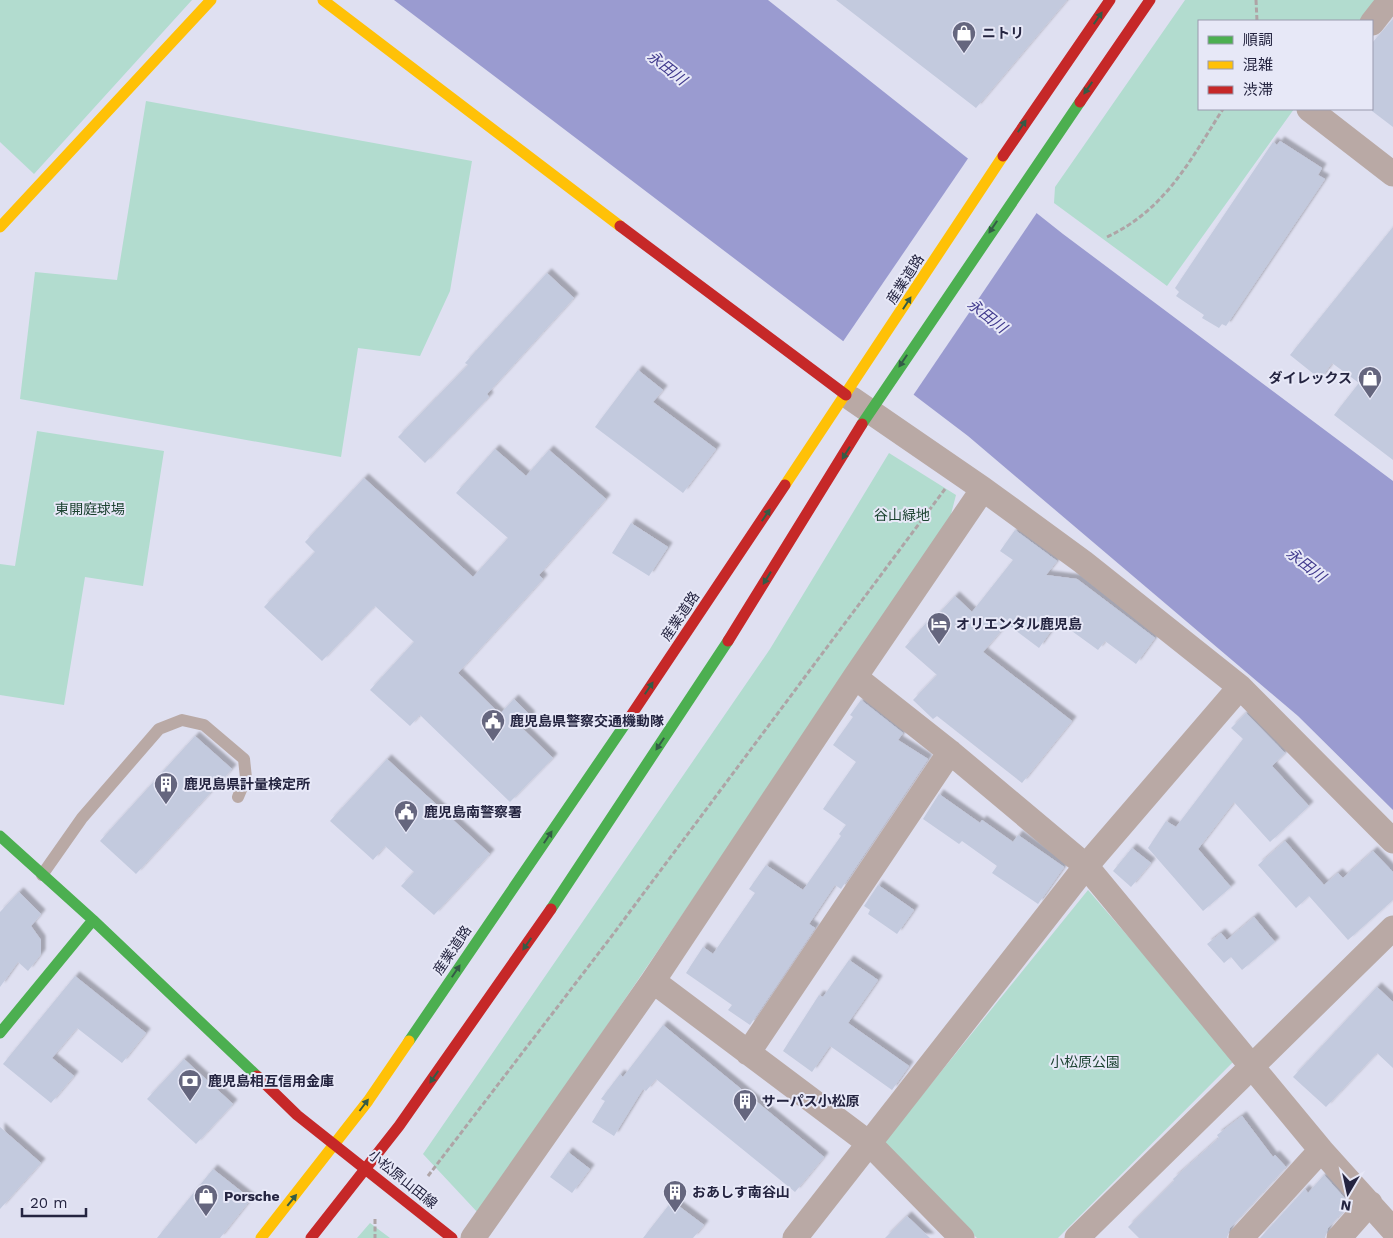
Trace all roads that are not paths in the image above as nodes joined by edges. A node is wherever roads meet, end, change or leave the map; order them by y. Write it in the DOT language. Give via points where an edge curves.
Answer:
graph roads {
  1 [pos="211,0"];
  2 [pos="323,0"];
  3 [pos="1110,0"];
  4 [pos="1150,0"];
  5 [pos="1390,0"];
  6 [pos="1373,22"];
  7 [pos="1311,110"];
  8 [pos="1393,174"];
  9 [pos="0,228"];
  10 [pos="846,395"];
  11 [pos="876,401"];
  12 [pos="983,489"];
  13 [pos="854,677"];
  14 [pos="1240,687"];
  15 [pos="950,752"];
  16 [pos="238,797"];
  17 [pos="0,836"];
  18 [pos="1393,841"];
  19 [pos="1086,866"];
  20 [pos="42,874"];
  21 [pos="93,920"];
  22 [pos="1393,928"];
  23 [pos="653,981"];
  24 [pos="0,1033"];
  25 [pos="748,1053"];
  26 [pos="1253,1065"];
  27 [pos="335,1144"];
  28 [pos="870,1144"];
  29 [pos="1321,1150"];
  30 [pos="366,1169"];
  31 [pos="1370,1203"];
  32 [pos="1393,1230"];
  33 [pos="261,1238"];
  34 [pos="311,1238"];
  35 [pos="452,1238"];
  36 [pos="473,1238"];
  37 [pos="795,1238"];
  38 [pos="962,1238"];
  39 [pos="1077,1238"];
  40 [pos="1241,1238"];
  41 [pos="1339,1238"];
  1 -- 9 [label="main road"];
  2 -- 10 [label="main road"];
  10 -- 3 [label="main road, 産業道路, one-way" via="996,166"];
  4 -- 11 [label="main road, one-way"];
  5 -- 6 [label="street"];
  7 -- 8 [label="street"];
  10 -- 11 [label="street"];
  27 -- 10 [label="main road, 産業道路, one-way" via="373,1093"];
  11 -- 12 [label="street"];
  11 -- 30 [label="main road, one-way" via="700,684 555,904"];
  12 -- 13 [label="street"];
  12 -- 14 [label="street" via="1083,562"];
  13 -- 15 [label="street"];
  13 -- 23 [label="street"];
  14 -- 18 [label="street"];
  14 -- 19 [label="street"];
  15 -- 19 [label="street"];
  15 -- 25 [label="street"];
  16 -- 20 [label="lane" via="246,778 244,759 204,725 182,720 159,729 82,818"];
  17 -- 20 [label="main road, 小松原山田線"];
  19 -- 26 [label="street"];
  19 -- 28 [label="street"];
  20 -- 21 [label="main road, 小松原山田線"];
  21 -- 24 [label="main road"];
  21 -- 27 [label="main road, 小松原山田線" via="297,1115"];
  22 -- 26 [label="street"];
  23 -- 25 [label="street"];
  23 -- 36 [label="street"];
  25 -- 28 [label="street"];
  26 -- 29 [label="street"];
  26 -- 39 [label="street"];
  27 -- 30 [label="main road, 小松原山田線"];
  33 -- 27 [label="main road, 産業道路, one-way"];
  28 -- 37 [label="street"];
  28 -- 38 [label="street"];
  29 -- 31 [label="street"];
  29 -- 40 [label="street"];
  30 -- 34 [label="main road"];
  30 -- 35 [label="main road, 小松原山田線"];
  31 -- 32 [label="street"];
  31 -- 41 [label="street"];
}
